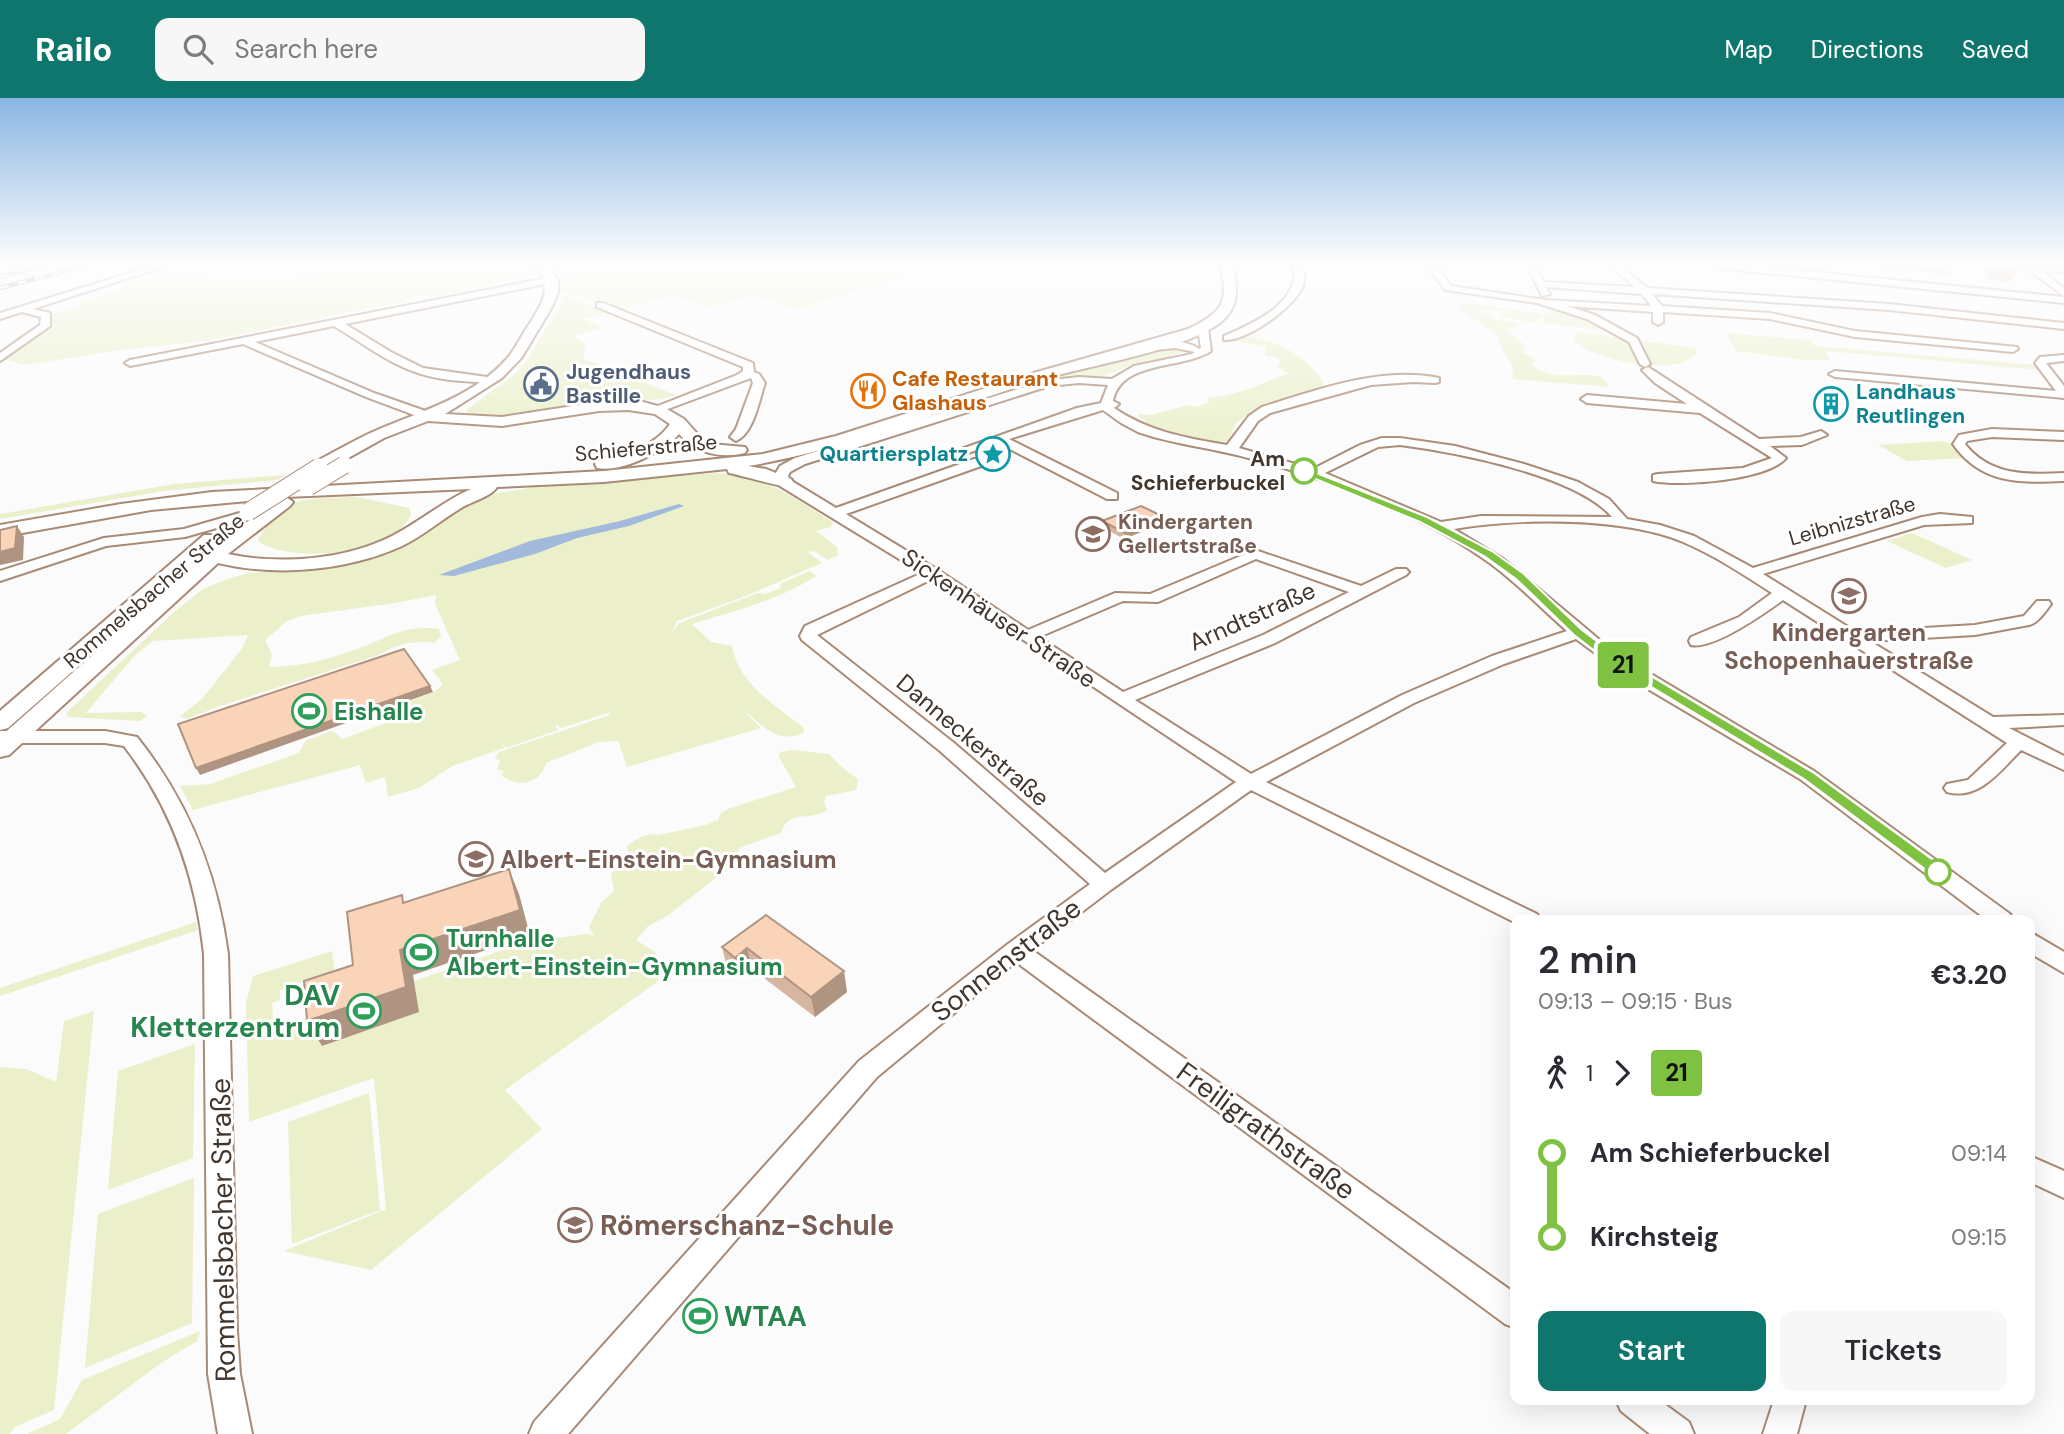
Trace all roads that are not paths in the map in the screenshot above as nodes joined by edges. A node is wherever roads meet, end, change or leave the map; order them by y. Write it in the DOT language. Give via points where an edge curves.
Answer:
graph roads {
  1 [pos="43,327"];
  2 [pos="315,327"];
  3 [pos="344,327"];
  4 [pos="534,327"];
  5 [pos="656,327"];
  6 [pos="1188,327"];
  7 [pos="1249,327"];
  8 [pos="1611,327"];
  9 [pos="1816,327"];
  10 [pos="1202,328"];
  11 [pos="1179,334"];
  12 [pos="1228,338"];
  13 [pos="245,341"];
  14 [pos="1150,343"];
  15 [pos="1200,348"];
  16 [pos="2014,349"];
  17 [pos="2,357"];
  18 [pos="2064,358"];
  19 [pos="130,363"];
  20 [pos="746,374"];
  21 [pos="1835,374"];
  22 [pos="490,380"];
  23 [pos="1435,380"];
  24 [pos="2064,394"];
  25 [pos="1110,396"];
  26 [pos="1587,399"];
  27 [pos="656,409"];
  28 [pos="1706,409"];
  29 [pos="430,417"];
  30 [pos="679,422"];
  31 [pos="842,432"];
  32 [pos="1821,435"];
  33 [pos="2064,436"];
  34 [pos="736,437"];
  35 [pos="999,439"];
  36 [pos="1758,443"];
  37 [pos="1231,449"];
  38 [pos="692,468"];
  39 [pos="578,469"];
  40 [pos="1313,474"];
  41 [pos="2064,477"];
  42 [pos="541,478"];
  43 [pos="1658,478"];
  44 [pos="785,483"];
  45 [pos="320,491"];
  46 [pos="1112,496"];
  47 [pos="422,510"];
  48 [pos="835,513"];
  49 [pos="246,514"];
  50 [pos="1967,520"];
  51 [pos="1622,522"];
  52 [pos="0,524"];
  53 [pos="1439,527"];
  54 [pos="0,531"];
  55 [pos="144,537"];
  56 [pos="212,551"];
  57 [pos="280,563"];
  58 [pos="252,565"];
  59 [pos="1401,572"];
  60 [pos="933,573"];
  61 [pos="1751,573"];
  62 [pos="0,576"];
  63 [pos="179,589"];
  64 [pos="1362,592"];
  65 [pos="1782,593"];
  66 [pos="2043,604"];
  67 [pos="1578,633"];
  68 [pos="808,636"];
  69 [pos="1028,636"];
  70 [pos="1851,637"];
  71 [pos="1698,641"];
  72 [pos="1121,699"];
  73 [pos="2064,720"];
  74 [pos="1989,723"];
  75 [pos="4,737"];
  76 [pos="2020,742"];
  77 [pos="2064,764"];
  78 [pos="1250,782"];
  79 [pos="1954,788"];
  80 [pos="1104,884"];
  81 [pos="1519,915"];
  82 [pos="1995,915"];
  83 [pos="2035,944"];
  84 [pos="1016,950"];
  85 [pos="2064,964"];
  86 [pos="2035,1170"];
  87 [pos="2064,1185"];
  88 [pos="1510,1309"];
  89 [pos="1639,1405"];
  90 [pos="1789,1405"];
  91 [pos="558,1430"];
  92 [pos="235,1434"];
  93 [pos="1677,1434"];
  94 [pos="1780,1434"];
  1 -- 17 [label="street"];
  2 -- 13 [label="street"];
  3 -- 22 [label="street" via="429,373"];
  4 -- 22 [label="main road, Rommelsbacher Straße" via="504,369"];
  5 -- 20 [label="street" via="746,363 750,370"];
  6 -- 11 [label="main road, Schieferstraße"];
  7 -- 12 [label="street"];
  8 -- 28 [label="street" via="1635,342 1656,378"];
  9 -- 16 [label="street"];
  10 -- 11 [label="main road, Schieferstraße"];
  10 -- 15 [label="street"];
  11 -- 14 [label="main road, Schieferstraße"];
  11 -- 15 [label="street"];
  13 -- 19 [label="street"];
  13 -- 29 [label="street"];
  14 -- 15 [label="street"];
  14 -- 31 [label="main road, Schieferstraße" via="1016,376"];
  14 -- 38 [label="main road, Schieferstraße" via="816,447"];
  15 -- 25 [label="street" via="1136,369"];
  18 -- 24 [label="street" via="2040,363"];
  20 -- 27 [label="street"];
  20 -- 34 [label="street" via="759,383"];
  21 -- 24 [label="street"];
  22 -- 29 [label="main road, Rommelsbacher Straße"];
  23 -- 37 [label="street" via="1401,377 1368,381 1266,410 1254,416"];
  25 -- 35 [label="street"];
  25 -- 37 [label="street" via="1116,415 1126,421 1156,434"];
  25 -- 44 [label="street" via="1069,380 1039,386 800,461 782,472"];
  26 -- 28 [label="street"];
  27 -- 29 [label="main road" via="603,406 479,423"];
  27 -- 30 [label="main road"];
  28 -- 36 [label="street"];
  29 -- 49 [label="main road, Rommelsbacher Straße, bridge" via="403,424 319,467"];
  29 -- 56 [label="main road, Rommelsbacher Straße, bridge" via="344,465"];
  30 -- 31 [label="main road" via="695,444 715,451"];
  30 -- 39 [label="main road" via="666,440 643,453"];
  31 -- 39 [label="main road, Schieferstraße" via="740,455"];
  32 -- 36 [label="street" via="1802,441"];
  33 -- 41 [label="street" via="1992,433 1962,438 1959,444 1974,463 1999,474"];
  35 -- 46 [label="street"];
  35 -- 48 [label="street" via="960,452 979,462"];
  36 -- 43 [label="street" via="1780,458 1777,463 1750,470"];
  37 -- 40 [label="street"];
  38 -- 42 [label="main road, Schieferstraße"];
  38 -- 44 [label="main road" via="755,472"];
  39 -- 52 [label="main road, Schieferstraße" via="226,489"];
  40 -- 51 [label="street" via="1382,442 1419,443 1573,485 1604,502"];
  40 -- 53 [label="street"];
  42 -- 45 [label="main road, Schieferstraße"];
  42 -- 47 [label="main road"];
  44 -- 48 [label="street, Sickenhäuser Straße"];
  45 -- 47 [label="main road" via="392,493 408,496"];
  45 -- 54 [label="main road, Schieferstraße" via="173,502"];
  47 -- 57 [label="main road" via="398,541 363,554 315,563"];
  48 -- 60 [label="street, Sickenhäuser Straße"];
  49 -- 55 [label="street" via="195,531"];
  49 -- 56 [label="main road, Rommelsbacher Straße"];
  50 -- 61 [label="street, Leibnizstraße" via="1940,518 1915,523"];
  51 -- 53 [label="street" via="1480,520"];
  51 -- 61 [label="street" via="1689,539"];
  53 -- 67 [label="street" via="1510,569"];
  55 -- 56 [label="street"];
  55 -- 62 [label="street" via="90,546"];
  56 -- 57 [label="main road" via="268,557"];
  56 -- 58 [label="main road" via="232,563"];
  56 -- 63 [label="main road, Rommelsbacher Straße"];
  56 -- 75 [label="main road, Rommelsbacher Straße"];
  57 -- 58 [label="main road"];
  58 -- 63 [label="main road"];
  59 -- 64 [label="street, Arndtstraße"];
  60 -- 68 [label="street" via="811,629"];
  60 -- 69 [label="street, Sickenhäuser Straße"];
  61 -- 65 [label="street"];
  63 -- 75 [label="main road, Rommelsbacher Straße"];
  64 -- 69 [label="street" via="1255,554 1152,599 1121,596"];
  64 -- 72 [label="street, Arndtstraße" via="1269,639"];
  65 -- 70 [label="street"];
  65 -- 71 [label="street" via="1745,620"];
  66 -- 70 [label="street" via="2029,620 1975,630"];
  67 -- 78 [label="street, Sonnenstraße" via="1498,660 1408,699"];
  67 -- 82 [label="street" via="1633,672 1827,788"];
  68 -- 80 [label="street, Danneckerstraße" via="947,747"];
  69 -- 72 [label="street, Sickenhäuser Straße"];
  70 -- 74 [label="street"];
  72 -- 78 [label="street, Sickenhäuser Straße"];
  73 -- 74 [label="street"];
  74 -- 76 [label="street"];
  75 -- 92 [label="street, Rommelsbacher Straße" via="130,741 167,792 197,862 215,944 222,1331"];
  76 -- 77 [label="street"];
  76 -- 79 [label="street" via="1974,785"];
  78 -- 80 [label="street, Sonnenstraße"];
  78 -- 81 [label="street, Sickenhäuser Straße"];
  80 -- 84 [label="street, Sonnenstraße"];
  83 -- 85 [label="street"];
  84 -- 88 [label="street, Freiligrathstraße"];
  84 -- 91 [label="street, Sonnenstraße" via="868,1069"];
  86 -- 87 [label="street"];
  89 -- 93 [label="street"];
  90 -- 94 [label="street"];
}
